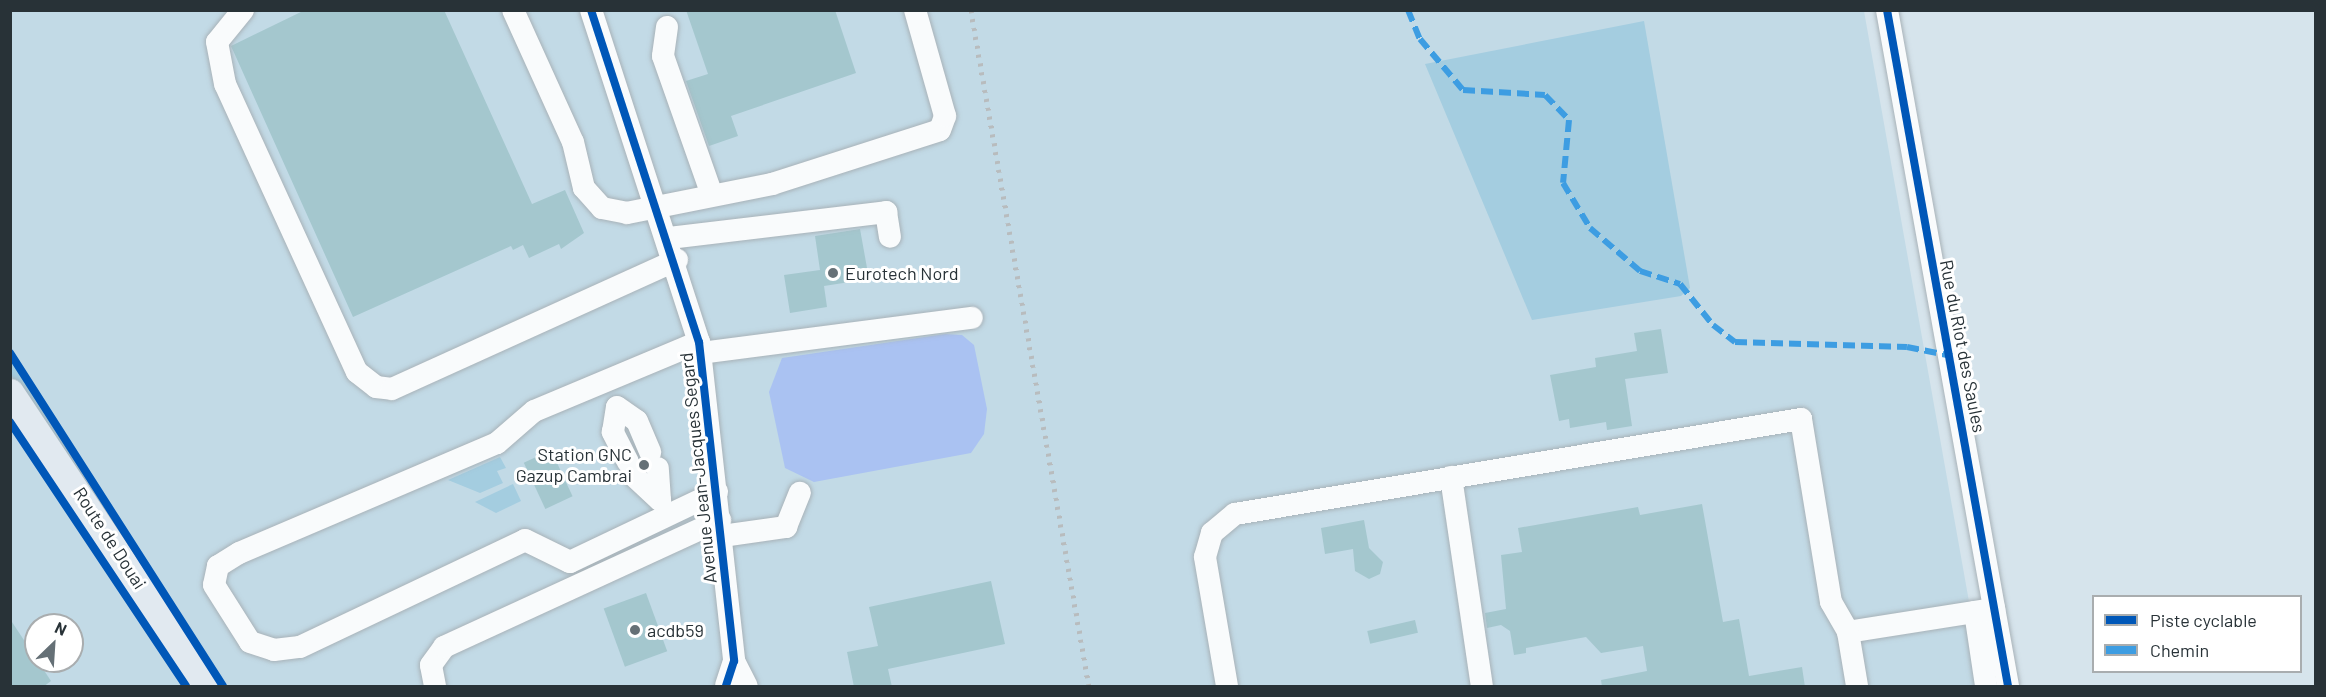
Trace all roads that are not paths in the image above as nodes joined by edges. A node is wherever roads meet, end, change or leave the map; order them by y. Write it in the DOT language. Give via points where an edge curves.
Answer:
graph roads {
  1 [pos="243,10"];
  2 [pos="513,10"];
  3 [pos="591,10"];
  4 [pos="915,10"];
  5 [pos="1887,10"];
  6 [pos="667,27"];
  7 [pos="712,195"];
  8 [pos="658,206"];
  9 [pos="890,237"];
  10 [pos="669,238"];
  11 [pos="677,260"];
  12 [pos="972,318"];
  13 [pos="700,347"];
  14 [pos="606,378"];
  15 [pos="10,392"];
  16 [pos="1451,477"];
  17 [pos="717,492"];
  18 [pos="800,493"];
  19 [pos="664,509"];
  20 [pos="721,528"];
  21 [pos="1984,611"];
  22 [pos="1848,632"];
  23 [pos="734,661"];
  24 [pos="205,687"];
  25 [pos="435,687"];
  26 [pos="726,687"];
  27 [pos="747,687"];
  28 [pos="1227,687"];
  29 [pos="1482,687"];
  30 [pos="1857,687"];
  31 [pos="1986,687"];
  32 [pos="2008,687"];
  1 -- 11 [label="street" via="217,42 219,65 363,377 392,389"];
  2 -- 8 [label="street" via="573,142 588,197 602,208 627,213"];
  3 -- 8 [label="street, Avenue Jean-Jacques Segard"];
  4 -- 7 [label="street" via="939,93 943,128 772,184"];
  5 -- 21 [label="street, Rue du Riot des Saules"];
  6 -- 7 [label="street" via="663,56"];
  7 -- 8 [label="street"];
  8 -- 10 [label="street, Avenue Jean-Jacques Segard"];
  9 -- 10 [label="street" via="886,212"];
  10 -- 11 [label="street, Avenue Jean-Jacques Segard"];
  11 -- 13 [label="street, Avenue Jean-Jacques Segard"];
  12 -- 13 [label="street"];
  13 -- 14 [label="street"];
  13 -- 17 [label="street, Avenue Jean-Jacques Segard"];
  14 -- 19 [label="street"];
  14 -- 19 [label="street" via="534,411 496,443 238,553 218,566 214,585 250,642 287,649 525,540 570,562"];
  15 -- 24 [label="main road, Route de Douai"];
  16 -- 22 [label="street" via="1801,419 1831,602"];
  16 -- 28 [label="street" via="1252,509 1220,523 1205,557"];
  16 -- 29 [label="street"];
  17 -- 19 [label="street"];
  17 -- 20 [label="street, Avenue Jean-Jacques Segard"];
  18 -- 20 [label="street" via="786,527"];
  20 -- 23 [label="street, Avenue Jean-Jacques Segard"];
  20 -- 25 [label="street" via="444,647 431,665"];
  21 -- 22 [label="street"];
  21 -- 31 [label="street"];
  21 -- 32 [label="street, Rue du Riot des Saules"];
  22 -- 30 [label="street"];
  23 -- 26 [label="street, Avenue Jean-Jacques Segard"];
  23 -- 27 [label="street, Avenue Jean-Jacques Segard"];
}
